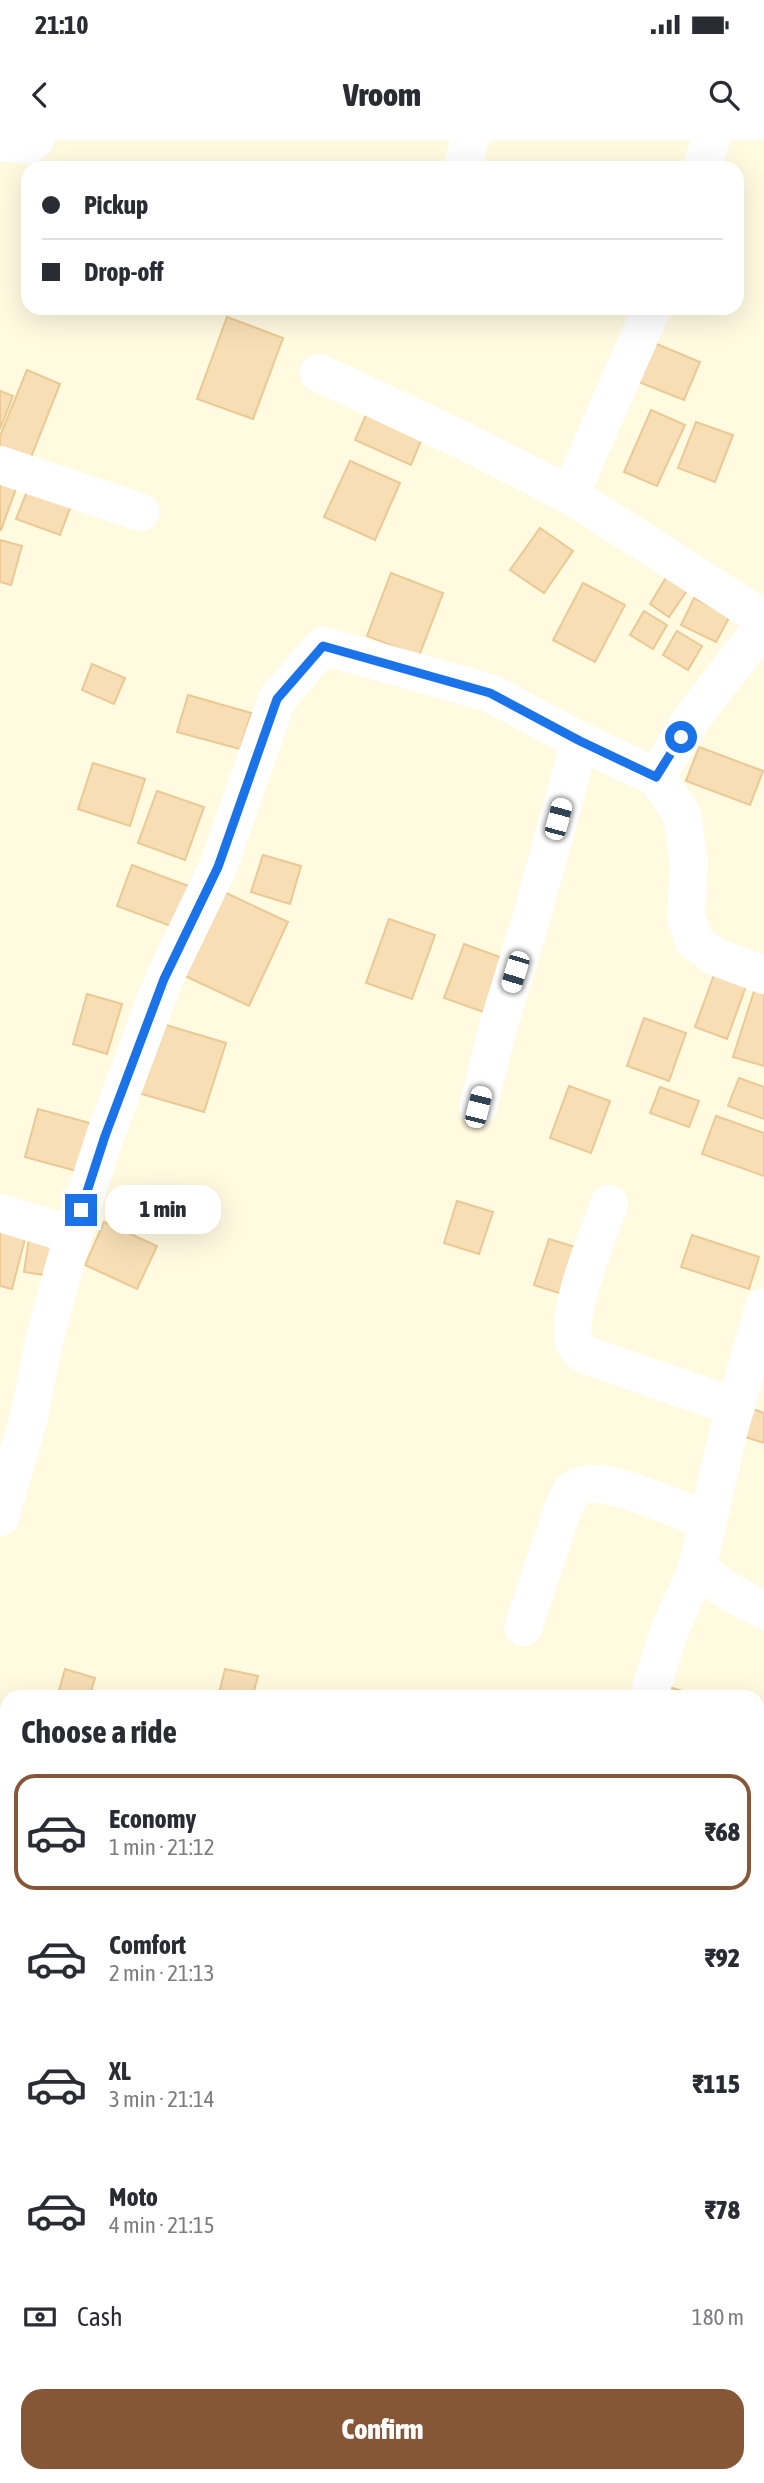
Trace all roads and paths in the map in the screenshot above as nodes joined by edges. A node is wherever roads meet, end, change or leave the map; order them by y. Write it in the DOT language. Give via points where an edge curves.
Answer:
graph roads {
  1 [pos="35,140"];
  2 [pos="470,140"];
  3 [pos="710,140"];
  4 [pos="0,142"];
  5 [pos="464,161"];
  6 [pos="703,161"];
  7 [pos="649,315"];
  8 [pos="318,373"];
  9 [pos="0,465"];
  10 [pos="570,495"];
  11 [pos="140,512"];
  12 [pos="764,619"];
  13 [pos="764,625"];
  14 [pos="580,741"];
  15 [pos="656,777"];
  16 [pos="764,975"];
  17 [pos="478,1107"];
  18 [pos="609,1204"];
  19 [pos="0,1213"];
  20 [pos="73,1235"];
  21 [pos="764,1307"];
  22 [pos="736,1407"];
  23 [pos="15,1412"];
  24 [pos="1,1508"];
  25 [pos="708,1521"];
  26 [pos="696,1569"];
  27 [pos="764,1610"];
  28 [pos="523,1627"];
  29 [pos="651,1690"];
  1 -- 4 [label="street" via="27,145"];
  2 -- 5 [label="street"];
  3 -- 6 [label="street"];
  7 -- 10 [label="street"];
  8 -- 10 [label="street"];
  9 -- 11 [label="street"];
  10 -- 12 [label="street"];
  13 -- 15 [label="street" via="693,717"];
  14 -- 15 [label="street"];
  14 -- 17 [label="street"];
  14 -- 20 [label="street" via="490,693 323,646 277,699 218,867 164,979"];
  15 -- 16 [label="street" via="682,814 689,865 686,916 694,941 716,957"];
  18 -- 22 [label="street" via="578,1296 573,1324 580,1352"];
  19 -- 20 [label="street"];
  20 -- 23 [label="street" via="45,1337"];
  21 -- 22 [label="street"];
  22 -- 25 [label="street"];
  23 -- 24 [label="street"];
  25 -- 26 [label="street"];
  25 -- 28 [label="street" via="605,1486 586,1484 572,1490"];
  26 -- 27 [label="street"];
  26 -- 29 [label="street"];
}
